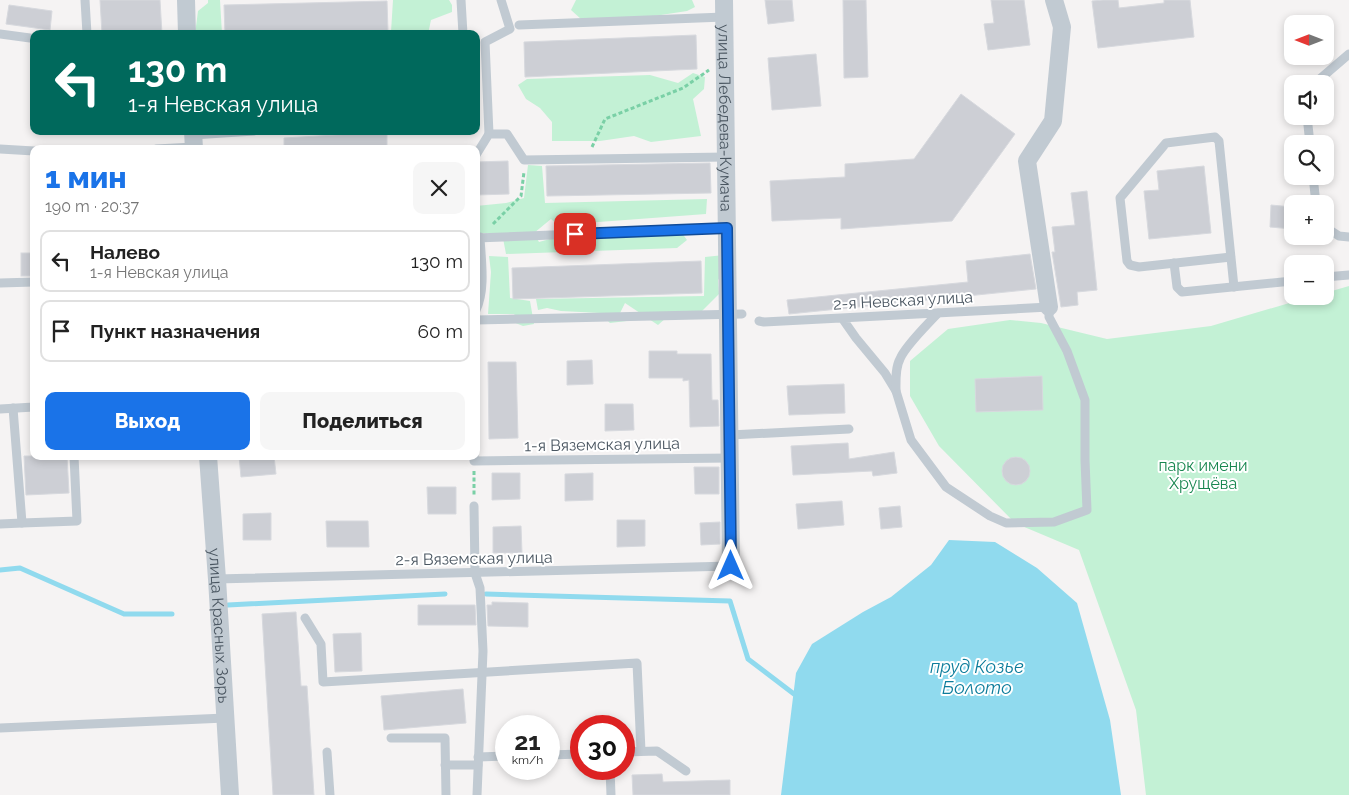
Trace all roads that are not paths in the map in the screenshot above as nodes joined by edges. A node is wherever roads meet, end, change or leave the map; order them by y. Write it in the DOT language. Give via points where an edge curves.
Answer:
graph roads {
  1 [pos="85,0"];
  2 [pos="186,0"];
  3 [pos="461,0"];
  4 [pos="501,0"];
  5 [pos="1054,0"];
  6 [pos="724,8"];
  7 [pos="519,25"];
  8 [pos="87,30"];
  9 [pos="188,30"];
  10 [pos="463,30"];
  11 [pos="0,34"];
  12 [pos="30,38"];
  13 [pos="481,42"];
  14 [pos="1349,54"];
  15 [pos="1324,75"];
  16 [pos="489,134"];
  17 [pos="227,135"];
  18 [pos="193,140"];
  19 [pos="172,145"];
  20 [pos="0,149"];
  21 [pos="480,149"];
  22 [pos="30,151"];
  23 [pos="726,157"];
  24 [pos="727,228"];
  25 [pos="1334,233"];
  26 [pos="1349,237"];
  27 [pos="480,238"];
  28 [pos="1231,257"];
  29 [pos="1174,263"];
  30 [pos="480,264"];
  31 [pos="1349,275"];
  32 [pos="1334,276"];
  33 [pos="30,282"];
  34 [pos="1284,282"];
  35 [pos="0,283"];
  36 [pos="1234,287"];
  37 [pos="480,302"];
  38 [pos="1049,307"];
  39 [pos="938,313"];
  40 [pos="735,315"];
  41 [pos="842,318"];
  42 [pos="480,320"];
  43 [pos="759,321"];
  44 [pos="896,391"];
  45 [pos="30,407"];
  46 [pos="13,408"];
  47 [pos="0,409"];
  48 [pos="849,429"];
  49 [pos="730,435"];
  50 [pos="480,458"];
  51 [pos="730,458"];
  52 [pos="74,460"];
  53 [pos="208,460"];
  54 [pos="474,506"];
  55 [pos="22,523"];
  56 [pos="0,524"];
  57 [pos="731,566"];
  58 [pos="475,573"];
  59 [pos="217,579"];
  60 [pos="305,618"];
  61 [pos="482,672"];
  62 [pos="225,718"];
  63 [pos="0,728"];
  64 [pos="391,738"];
  65 [pos="635,751"];
  66 [pos="641,751"];
  67 [pos="327,752"];
  68 [pos="495,758"];
  69 [pos="478,761"];
  70 [pos="445,765"];
  71 [pos="686,770"];
  72 [pos="610,780"];
  73 [pos="230,795"];
  74 [pos="330,795"];
  75 [pos="446,795"];
  76 [pos="477,795"];
  77 [pos="610,795"];
  1 -- 8 [label="lane"];
  2 -- 9 [label="street"];
  3 -- 10 [label="lane"];
  4 -- 13 [label="lane" via="510,29"];
  5 -- 38 [label="street" via="1062,27 1053,121 1027,161"];
  6 -- 7 [label="lane"];
  6 -- 23 [label="street, улица Лебедева-Кумача"];
  11 -- 12 [label="lane"];
  13 -- 16 [label="lane"];
  14 -- 15 [label="lane"];
  16 -- 21 [label="lane"];
  16 -- 23 [label="lane" via="508,134 524,160"];
  17 -- 18 [label="lane"];
  18 -- 19 [label="lane"];
  20 -- 22 [label="lane"];
  23 -- 24 [label="street, улица Лебедева-Кумача"];
  24 -- 27 [label="lane"];
  24 -- 40 [label="street, улица Лебедева-Кумача"];
  25 -- 26 [label="lane"];
  28 -- 29 [label="lane"];
  28 -- 29 [label="lane" via="1219,141 1215,137 1170,141 1120,200 1127,261 1134,266"];
  28 -- 36 [label="lane"];
  29 -- 36 [label="lane" via="1177,287 1182,292"];
  30 -- 37 [label="lane"];
  31 -- 32 [label="lane"];
  33 -- 35 [label="lane"];
  34 -- 36 [label="lane"];
  38 -- 39 [label="lane, 2-я Невская улица"];
  38 -- 44 [label="lane" via="1049,317 1067,351 1085,400 1087,510 1054,522 1006,523 990,516 946,487 911,440"];
  39 -- 41 [label="lane, 2-я Невская улица"];
  39 -- 44 [label="lane" via="900,359"];
  40 -- 42 [label="lane"];
  40 -- 49 [label="street, улица Лебедева-Кумача"];
  41 -- 43 [label="lane, 2-я Невская улица"];
  41 -- 44 [label="lane"];
  45 -- 46 [label="lane"];
  46 -- 47 [label="lane"];
  46 -- 55 [label="lane"];
  48 -- 49 [label="lane"];
  49 -- 51 [label="street, улица Лебедева-Кумача"];
  50 -- 51 [label="lane, 1-я Вяземская улица"];
  51 -- 57 [label="street, улица Лебедева-Кумача"];
  52 -- 55 [label="lane" via="77,521"];
  53 -- 59 [label="street, улица Красных Зорь"];
  54 -- 58 [label="lane"];
  55 -- 56 [label="lane"];
  57 -- 58 [label="lane, 2-я Вяземская улица"];
  58 -- 59 [label="lane, 2-я Вяземская улица"];
  58 -- 61 [label="lane" via="480,588"];
  59 -- 62 [label="street, улица Красных Зорь"];
  60 -- 61 [label="lane" via="321,644 323,682"];
  61 -- 66 [label="lane" via="637,664"];
  61 -- 69 [label="lane"];
  62 -- 63 [label="lane"];
  62 -- 73 [label="street, улица Красных Зорь"];
  64 -- 70 [label="lane" via="445,738"];
  65 -- 66 [label="lane"];
  66 -- 71 [label="lane" via="657,751"];
  67 -- 74 [label="lane"];
  68 -- 69 [label="lane"];
  69 -- 70 [label="lane"];
  69 -- 76 [label="lane"];
  70 -- 75 [label="lane"];
  72 -- 77 [label="lane"];
}
